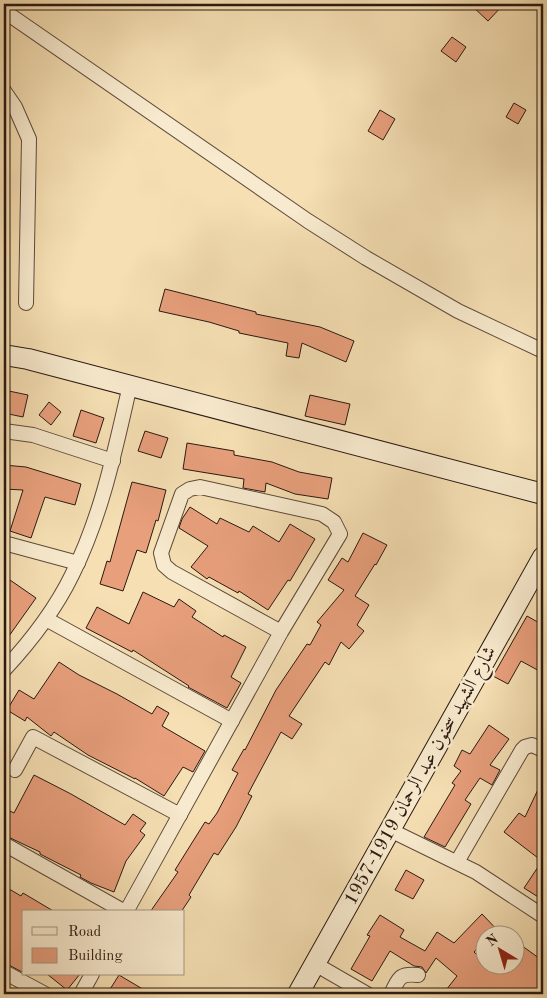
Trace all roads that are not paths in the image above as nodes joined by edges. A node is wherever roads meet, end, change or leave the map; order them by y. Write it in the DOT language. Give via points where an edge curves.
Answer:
graph roads {
  1 [pos="4,11"];
  2 [pos="4,92"];
  3 [pos="26,303"];
  4 [pos="543,351"];
  5 [pos="4,355"];
  6 [pos="130,386"];
  7 [pos="4,431"];
  8 [pos="113,461"];
  9 [pos="543,494"];
  10 [pos="4,543"];
  11 [pos="543,557"];
  12 [pos="78,563"];
  13 [pos="46,620"];
  14 [pos="281,632"];
  15 [pos="4,670"];
  16 [pos="232,721"];
  17 [pos="543,750"];
  18 [pos="15,770"];
  19 [pos="180,815"];
  20 [pos="390,830"];
  21 [pos="4,844"];
  22 [pos="457,862"];
  23 [pos="122,910"];
  24 [pos="127,910"];
  25 [pos="543,916"];
  26 [pos="315,964"];
  27 [pos="4,972"];
  28 [pos="418,975"];
  29 [pos="91,976"];
  30 [pos="45,994"];
  31 [pos="81,994"];
  32 [pos="298,994"];
  33 [pos="367,994"];
  34 [pos="391,994"];
  1 -- 4 [label="street" via="366,258 458,311"];
  2 -- 3 [label="street" via="15,106 29,138"];
  5 -- 6 [label="street"];
  6 -- 8 [label="street"];
  6 -- 9 [label="street"];
  7 -- 8 [label="street" via="33,435"];
  8 -- 12 [label="street"];
  10 -- 12 [label="street"];
  11 -- 20 [label="street, شارع الشهيد سحنون عبد الرحمان 1919-1957"];
  12 -- 13 [label="street"];
  13 -- 15 [label="street"];
  13 -- 16 [label="street"];
  14 -- 14 [label="street" via="340,534 334,522 322,514 200,487 182,494 161,553 164,566"];
  14 -- 16 [label="street"];
  16 -- 19 [label="street"];
  17 -- 22 [label="street" via="532,745 522,750"];
  18 -- 19 [label="street" via="33,737"];
  19 -- 24 [label="street"];
  20 -- 22 [label="street"];
  20 -- 26 [label="street, شارع الشهيد سحنون عبد الرحمان 1919-1957"];
  21 -- 23 [label="street"];
  22 -- 25 [label="street"];
  26 -- 32 [label="street, شارع الشهيد سحنون عبد الرحمان 1919-1957"];
  26 -- 33 [label="street"];
  27 -- 30 [label="street"];
  28 -- 34 [label="street" via="406,974 400,978"];
  29 -- 31 [label="street"];
}
